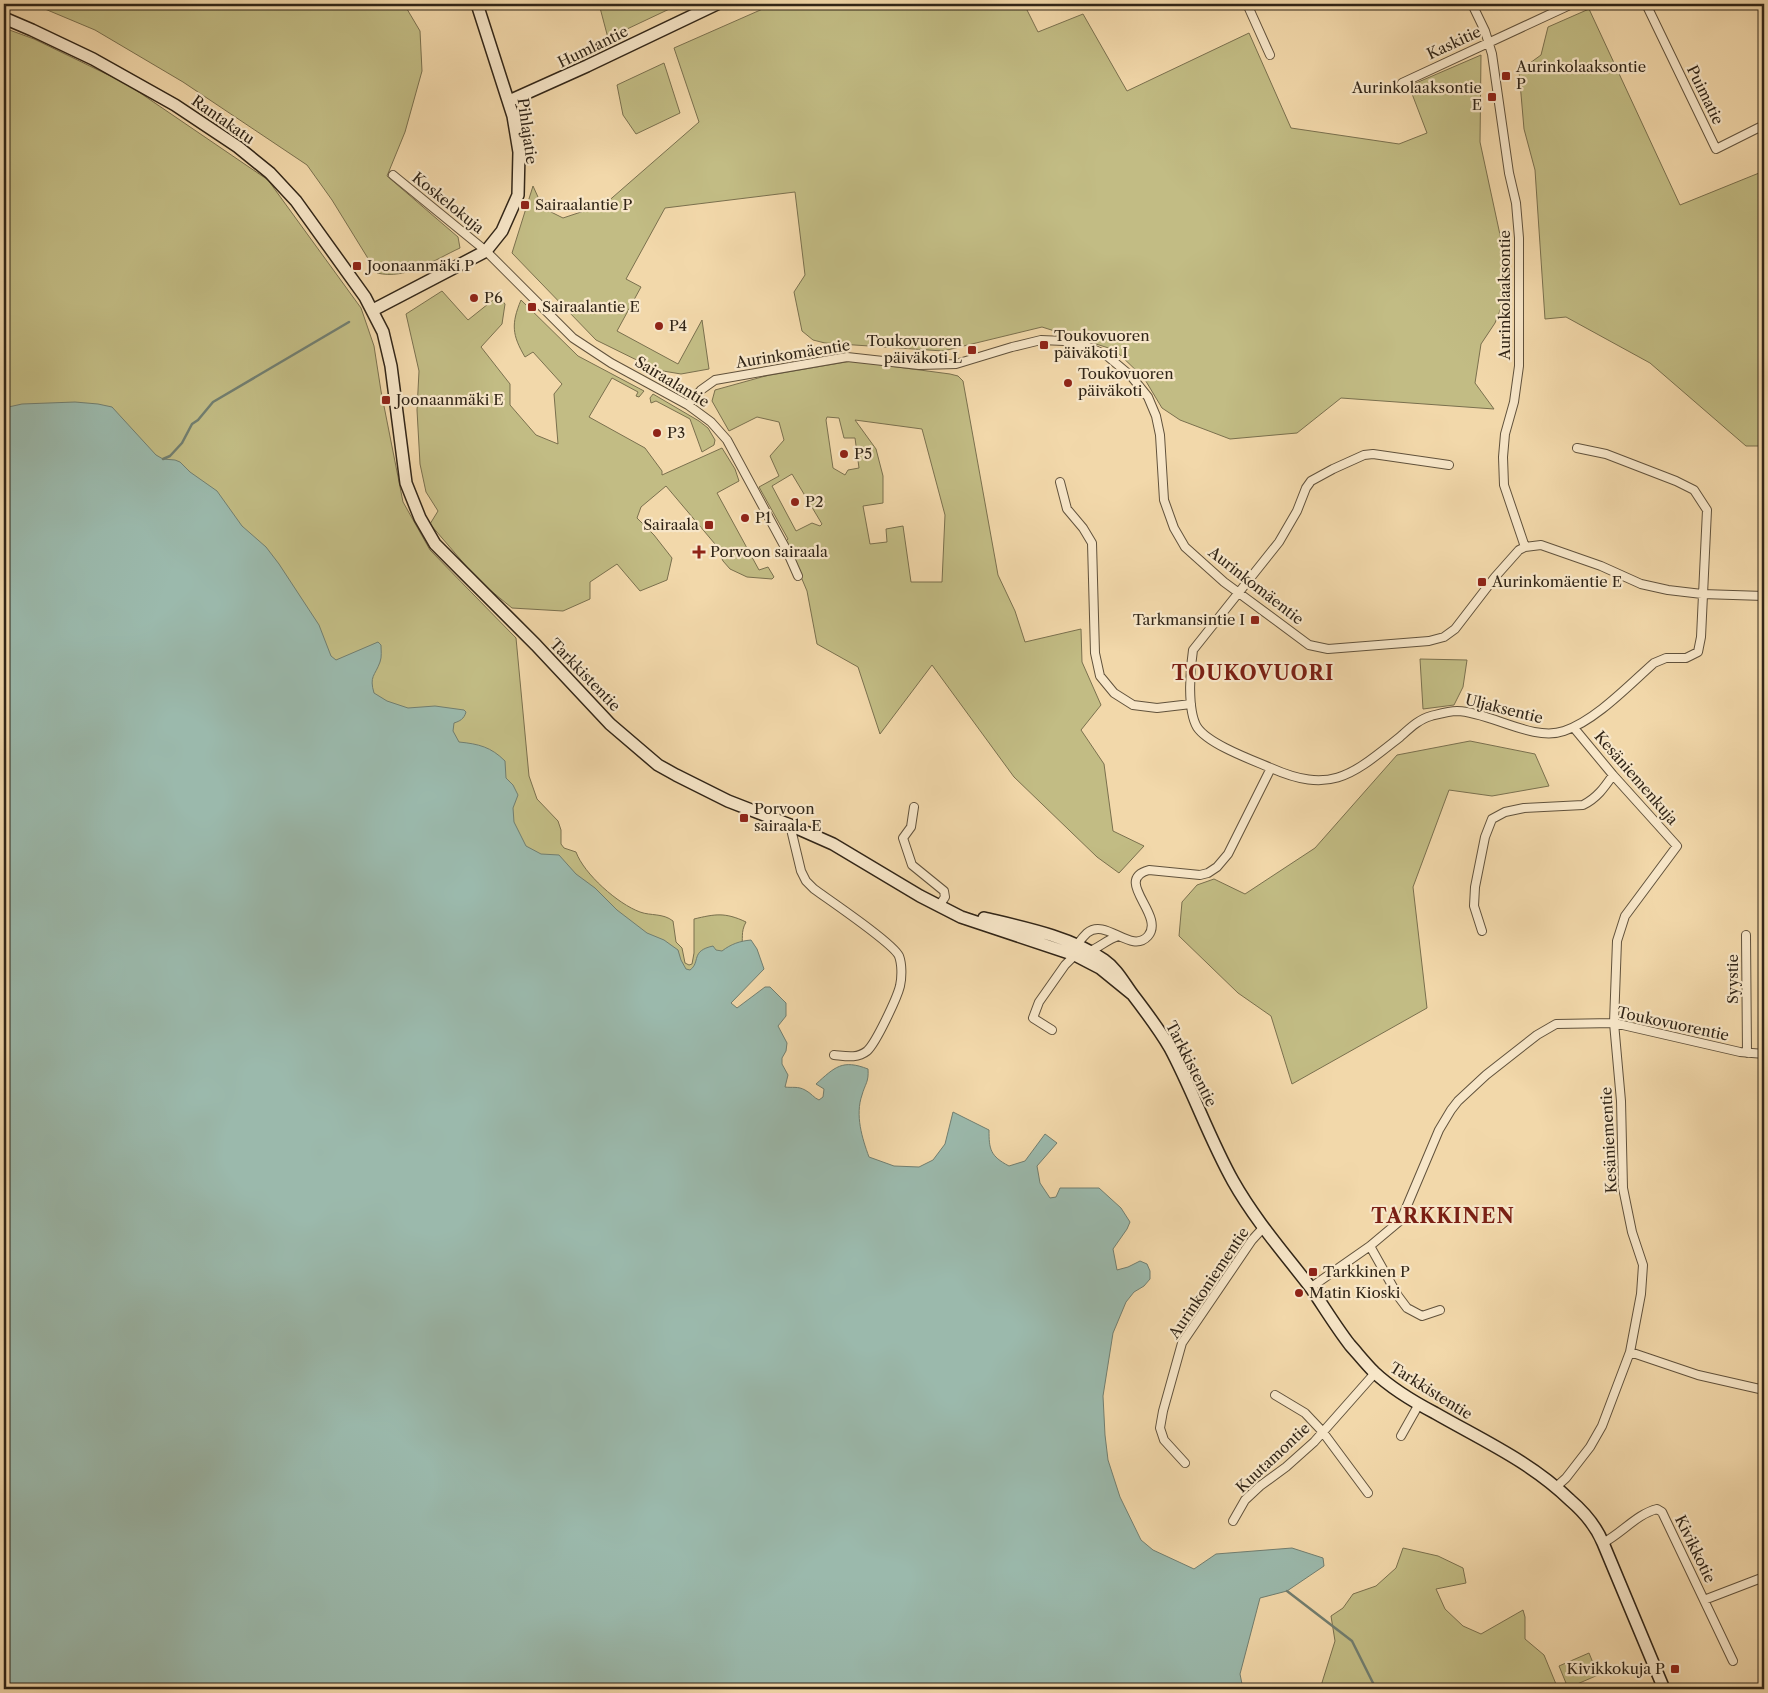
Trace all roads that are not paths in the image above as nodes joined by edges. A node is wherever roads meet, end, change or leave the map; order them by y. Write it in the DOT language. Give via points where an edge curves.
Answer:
graph roads {
  1 [pos="477,4"];
  2 [pos="717,4"];
  3 [pos="1247,4"];
  4 [pos="1472,4"];
  5 [pos="1572,4"];
  6 [pos="1646,4"];
  7 [pos="4,18"];
  8 [pos="1488,42"];
  9 [pos="1270,55"];
  10 [pos="1402,82"];
  11 [pos="509,101"];
  12 [pos="1764,125"];
  13 [pos="393,175"];
  14 [pos="486,251"];
  15 [pos="373,310"];
  16 [pos="688,405"];
  17 [pos="1577,448"];
  18 [pos="1449,465"];
  19 [pos="1060,482"];
  20 [pos="1524,547"];
  21 [pos="798,576"];
  22 [pos="1239,592"];
  23 [pos="1702,594"];
  24 [pos="1764,596"];
  25 [pos="1191,704"];
  26 [pos="1574,728"];
  27 [pos="1271,768"];
  28 [pos="1613,775"];
  29 [pos="914,807"];
  30 [pos="790,825"];
  31 [pos="1677,846"];
  32 [pos="939,906"];
  33 [pos="1482,931"];
  34 [pos="1746,935"];
  35 [pos="1118,936"];
  36 [pos="1076,950"];
  37 [pos="1091,952"];
  38 [pos="1132,994"];
  39 [pos="1614,1023"];
  40 [pos="1052,1030"];
  41 [pos="1747,1053"];
  42 [pos="1764,1054"];
  43 [pos="834,1055"];
  44 [pos="1263,1228"];
  45 [pos="1370,1246"];
  46 [pos="1310,1288"];
  47 [pos="1440,1310"];
  48 [pos="1630,1352"];
  49 [pos="1375,1373"];
  50 [pos="1764,1390"];
  51 [pos="1274,1395"];
  52 [pos="1419,1404"];
  53 [pos="1322,1431"];
  54 [pos="1401,1436"];
  55 [pos="1186,1463"];
  56 [pos="1556,1487"];
  57 [pos="1368,1493"];
  58 [pos="1233,1521"];
  59 [pos="1603,1543"];
  60 [pos="1764,1577"];
  61 [pos="1704,1600"];
  62 [pos="1733,1661"];
  63 [pos="1664,1689"];
  1 -- 11 [label="street, Pihlajatie"];
  2 -- 11 [label="street, Humlantie"];
  3 -- 9 [label="street"];
  4 -- 8 [label="street, Aurinkolaaksontie"];
  5 -- 8 [label="street, Kaskitie"];
  6 -- 12 [label="street, Puimatie" via="1716,149"];
  7 -- 15 [label="street, Rantakatu" via="93,59 175,105 270,173 296,200"];
  8 -- 10 [label="street, Kaskitie"];
  8 -- 20 [label="street, Aurinkolaaksontie" via="1518,220 1519,366 1514,402 1504,434 1503,457 1504,485"];
  11 -- 14 [label="street, Pihlajatie" via="519,152 518,195 502,230"];
  13 -- 14 [label="street, Koskelokuja"];
  14 -- 15 [label="street, Pihlajatie"];
  14 -- 16 [label="street, Sairaalantie" via="573,338"];
  15 -- 30 [label="street, Tarkkistentie" via="390,357 406,484 435,544 610,724 658,764 728,801"];
  16 -- 21 [label="street, Sairaalantie" via="711,422 727,440"];
  16 -- 22 [label="street, Aurinkomäentie" via="715,380 847,357 919,365 956,364 1041,340 1086,346 1106,355 1148,397 1160,435 1164,500 1174,528 1185,547"];
  17 -- 23 [label="street, Uljaksentie" via="1606,454 1694,490 1706,510"];
  18 -- 22 [label="street, Uljaksentie" via="1364,455 1311,481 1279,542"];
  19 -- 25 [label="street" via="1066,509 1092,543 1095,654 1100,676 1114,693 1133,705 1157,708"];
  20 -- 22 [label="street, Aurinkomäentie" via="1494,577 1454,629 1429,641 1328,648 1310,645"];
  20 -- 23 [label="street" via="1541,545 1641,584"];
  22 -- 25 [label="street, Uljaksentie" via="1193,650"];
  23 -- 24 [label="street"];
  23 -- 26 [label="street, Uljaksentie" via="1698,652 1686,658 1666,658 1654,663"];
  25 -- 27 [label="street, Uljaksentie" via="1197,726 1211,741"];
  26 -- 27 [label="street, Uljaksentie" via="1546,734 1474,714 1448,712 1429,716 1414,725 1360,768 1343,776 1309,780"];
  26 -- 28 [label="street, Kesäniemenkuja"];
  27 -- 35 [label="street" via="1223,861 1200,875 1156,870 1142,872 1135,882 1151,917 1151,932 1142,940"];
  28 -- 31 [label="street, Kesäniemenkuja"];
  28 -- 33 [label="street" via="1600,793 1583,805 1524,808 1492,819 1474,887 1474,906"];
  29 -- 32 [label="street" via="911,827 904,838 907,852 912,865 944,891 945,897"];
  30 -- 32 [label="street, Tarkkistentie" via="833,844"];
  30 -- 43 [label="street" via="806,881 888,943 898,955 902,971 900,987 867,1051 855,1057"];
  31 -- 39 [label="street, Kesäniementie" via="1625,916 1617,940"];
  32 -- 36 [label="street, Tarkkistentie" via="1010,924"];
  34 -- 41 [label="street, Syystie"];
  35 -- 36 [label="street" via="1093,928 1085,934"];
  35 -- 37 [label="street"];
  36 -- 37 [label="street, Tarkkistentie"];
  36 -- 38 [label="street, Tarkkistentie"];
  36 -- 40 [label="street" via="1039,1002 1033,1018"];
  37 -- 38 [label="street, Tarkkistentie" via="1121,976"];
  38 -- 44 [label="street, Tarkkistentie" via="1169,1048 1231,1178"];
  39 -- 41 [label="street, Toukovuorentie"];
  39 -- 45 [label="street, Toukovuorentie" via="1556,1024 1486,1075 1458,1101 1443,1123 1401,1220"];
  39 -- 48 [label="street, Kesäniementie" via="1621,1101 1623,1188 1643,1265"];
  41 -- 42 [label="street, Toukovuorentie"];
  44 -- 46 [label="street, Tarkkistentie"];
  44 -- 55 [label="street, Aurinkoniementie" via="1182,1343 1160,1428 1164,1440"];
  45 -- 46 [label="street, Toukovuorentie"];
  45 -- 47 [label="street" via="1408,1308 1422,1316"];
  46 -- 49 [label="street, Tarkkistentie" via="1342,1335"];
  48 -- 50 [label="street" via="1698,1375"];
  48 -- 56 [label="street, Kesäniementie" via="1602,1426 1590,1447"];
  49 -- 52 [label="street, Tarkkistentie"];
  49 -- 53 [label="street, Kuutamontie"];
  51 -- 53 [label="street" via="1305,1413"];
  52 -- 54 [label="street"];
  52 -- 56 [label="street, Tarkkistentie" via="1535,1470"];
  53 -- 57 [label="street"];
  53 -- 58 [label="street, Kuutamontie" via="1303,1453 1245,1500"];
  56 -- 59 [label="street, Tarkkistentie" via="1589,1520"];
  59 -- 61 [label="street, Kivikkotie" via="1648,1511 1657,1509 1662,1512"];
  59 -- 63 [label="street, Tarkkistentie"];
  60 -- 61 [label="street"];
  61 -- 62 [label="street, Kivikkotie"];
}
